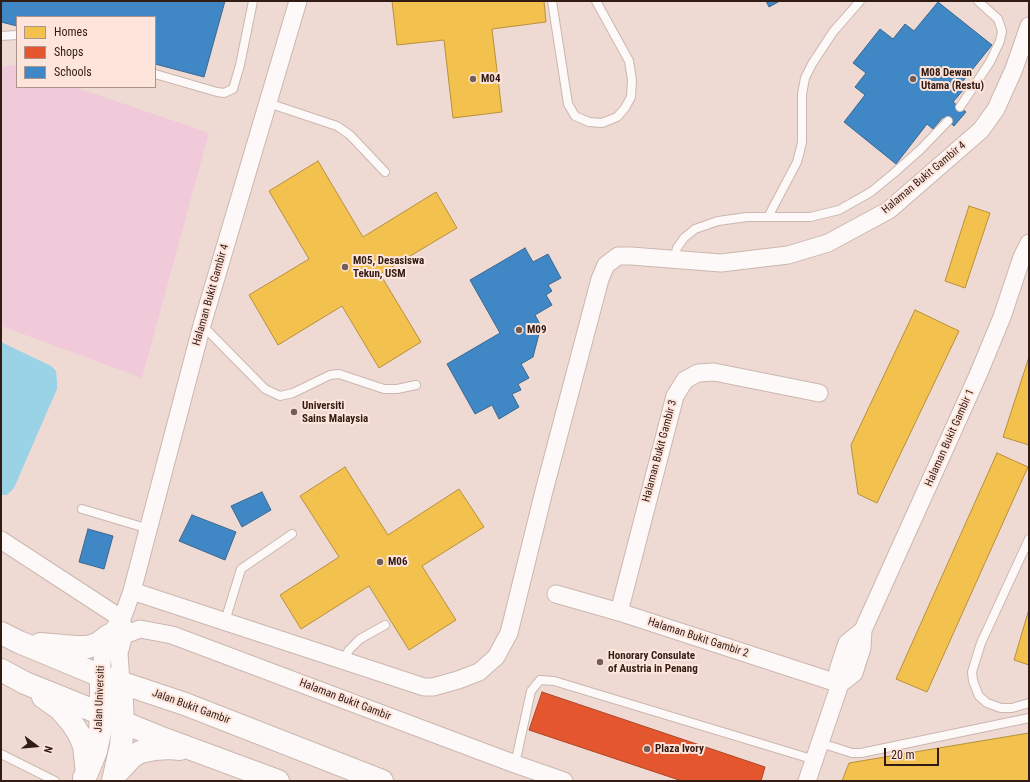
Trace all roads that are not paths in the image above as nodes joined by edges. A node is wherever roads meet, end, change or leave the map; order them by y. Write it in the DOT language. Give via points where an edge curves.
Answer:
graph roads {
  1 [pos="253,1"];
  2 [pos="298,1"];
  3 [pos="552,1"];
  4 [pos="596,1"];
  5 [pos="860,1"];
  6 [pos="978,1"];
  7 [pos="1029,26"];
  8 [pos="16,35"];
  9 [pos="1,36"];
  10 [pos="156,74"];
  11 [pos="268,103"];
  12 [pos="960,108"];
  13 [pos="948,121"];
  14 [pos="385,172"];
  15 [pos="768,217"];
  16 [pos="1029,243"];
  17 [pos="674,260"];
  18 [pos="202,325"];
  19 [pos="416,385"];
  20 [pos="819,393"];
  21 [pos="82,509"];
  22 [pos="148,529"];
  23 [pos="292,534"];
  24 [pos="1029,539"];
  25 [pos="1,540"];
  26 [pos="132,591"];
  27 [pos="556,594"];
  28 [pos="618,612"];
  29 [pos="122,619"];
  30 [pos="225,621"];
  31 [pos="385,625"];
  32 [pos="116,636"];
  33 [pos="10,638"];
  34 [pos="343,661"];
  35 [pos="1,670"];
  36 [pos="111,679"];
  37 [pos="25,683"];
  38 [pos="840,684"];
  39 [pos="1029,703"];
  40 [pos="102,714"];
  41 [pos="1029,718"];
  42 [pos="123,722"];
  43 [pos="821,743"];
  44 [pos="193,750"];
  45 [pos="1,754"];
  46 [pos="815,760"];
  47 [pos="514,764"];
  48 [pos="84,777"];
  49 [pos="114,778"];
  50 [pos="55,781"];
  51 [pos="278,781"];
  52 [pos="382,781"];
  53 [pos="564,781"];
  54 [pos="807,781"];
  1 -- 10 [label="lane" via="233,89 224,93 217,92"];
  2 -- 11 [label="street, Halaman Bukit Gambir 4"];
  3 -- 4 [label="lane" via="568,104 575,116 589,122 602,123 617,117 626,108 631,96 632,80 629,61"];
  5 -- 15 [label="lane" via="834,32 805,78 800,152"];
  6 -- 12 [label="lane" via="998,19 1002,31 993,57"];
  7 -- 17 [label="street, Halaman Bukit Gambir 4" via="996,109 981,130 889,210 828,243 788,255 721,263"];
  8 -- 9 [label="lane"];
  11 -- 14 [label="lane" via="337,126"];
  11 -- 18 [label="street, Halaman Bukit Gambir 4"];
  13 -- 15 [label="lane" via="920,150 871,192 839,210 810,217"];
  15 -- 17 [label="lane" via="718,221 695,229 677,248"];
  16 -- 38 [label="street, Halaman Bukit Gambir 1" via="978,375 863,630 862,648 854,673"];
  17 -- 34 [label="street, Halaman Bukit Gambir 4" via="618,256 606,265 600,279 544,491 511,626 496,657 478,672 433,687 424,687"];
  18 -- 19 [label="lane" via="265,389 280,396 334,374 384,389"];
  18 -- 22 [label="street, Halaman Bukit Gambir 4"];
  20 -- 28 [label="street, Halaman Bukit Gambir 3" via="714,372 698,373 685,380 675,396"];
  21 -- 22 [label="lane"];
  22 -- 26 [label="street, Halaman Bukit Gambir 4"];
  23 -- 30 [label="lane" via="241,569"];
  24 -- 39 [label="lane" via="981,643 972,672 979,696 987,704 1012,708"];
  25 -- 29 [label="street"];
  26 -- 29 [label="street, Jalan Universiti"];
  26 -- 30 [label="street, Halaman Bukit Gambir 4"];
  27 -- 28 [label="street, Halaman Bukit Gambir 2"];
  28 -- 38 [label="street, Halaman Bukit Gambir 2"];
  29 -- 32 [label="street, Jalan Universiti"];
  30 -- 34 [label="street, Halaman Bukit Gambir 4"];
  31 -- 34 [label="lane" via="360,639"];
  32 -- 33 [label="main road" via="88,647"];
  32 -- 36 [label="street, Jalan Universiti" via="119,653"];
  32 -- 47 [label="street, Halaman Bukit Gambir" via="140,629 172,635"];
  33 -- 36 [label="main road, Jalan Bukit Gambir"];
  35 -- 37 [label="main road"];
  36 -- 40 [label="main road, Jalan Universiti"];
  36 -- 42 [label="main road, Jalan Universiti"];
  36 -- 52 [label="main road, Jalan Bukit Gambir" via="185,704"];
  37 -- 40 [label="main road"];
  37 -- 48 [label="main road" via="60,709 79,734 84,746"];
  38 -- 43 [label="street"];
  40 -- 42 [label="main road"];
  40 -- 48 [label="main road, Jalan Universiti" via="96,751"];
  41 -- 43 [label="lane" via="861,753 852,753"];
  42 -- 44 [label="main road"];
  42 -- 49 [label="main road, Jalan Universiti"];
  43 -- 46 [label="street"];
  44 -- 49 [label="main road" via="170,748 140,752 132,756"];
  44 -- 51 [label="main road"];
  45 -- 50 [label="lane"];
  46 -- 47 [label="lane" via="554,681 540,680 531,691"];
  46 -- 54 [label="street"];
  47 -- 53 [label="street, Halaman Bukit Gambir"];
}
